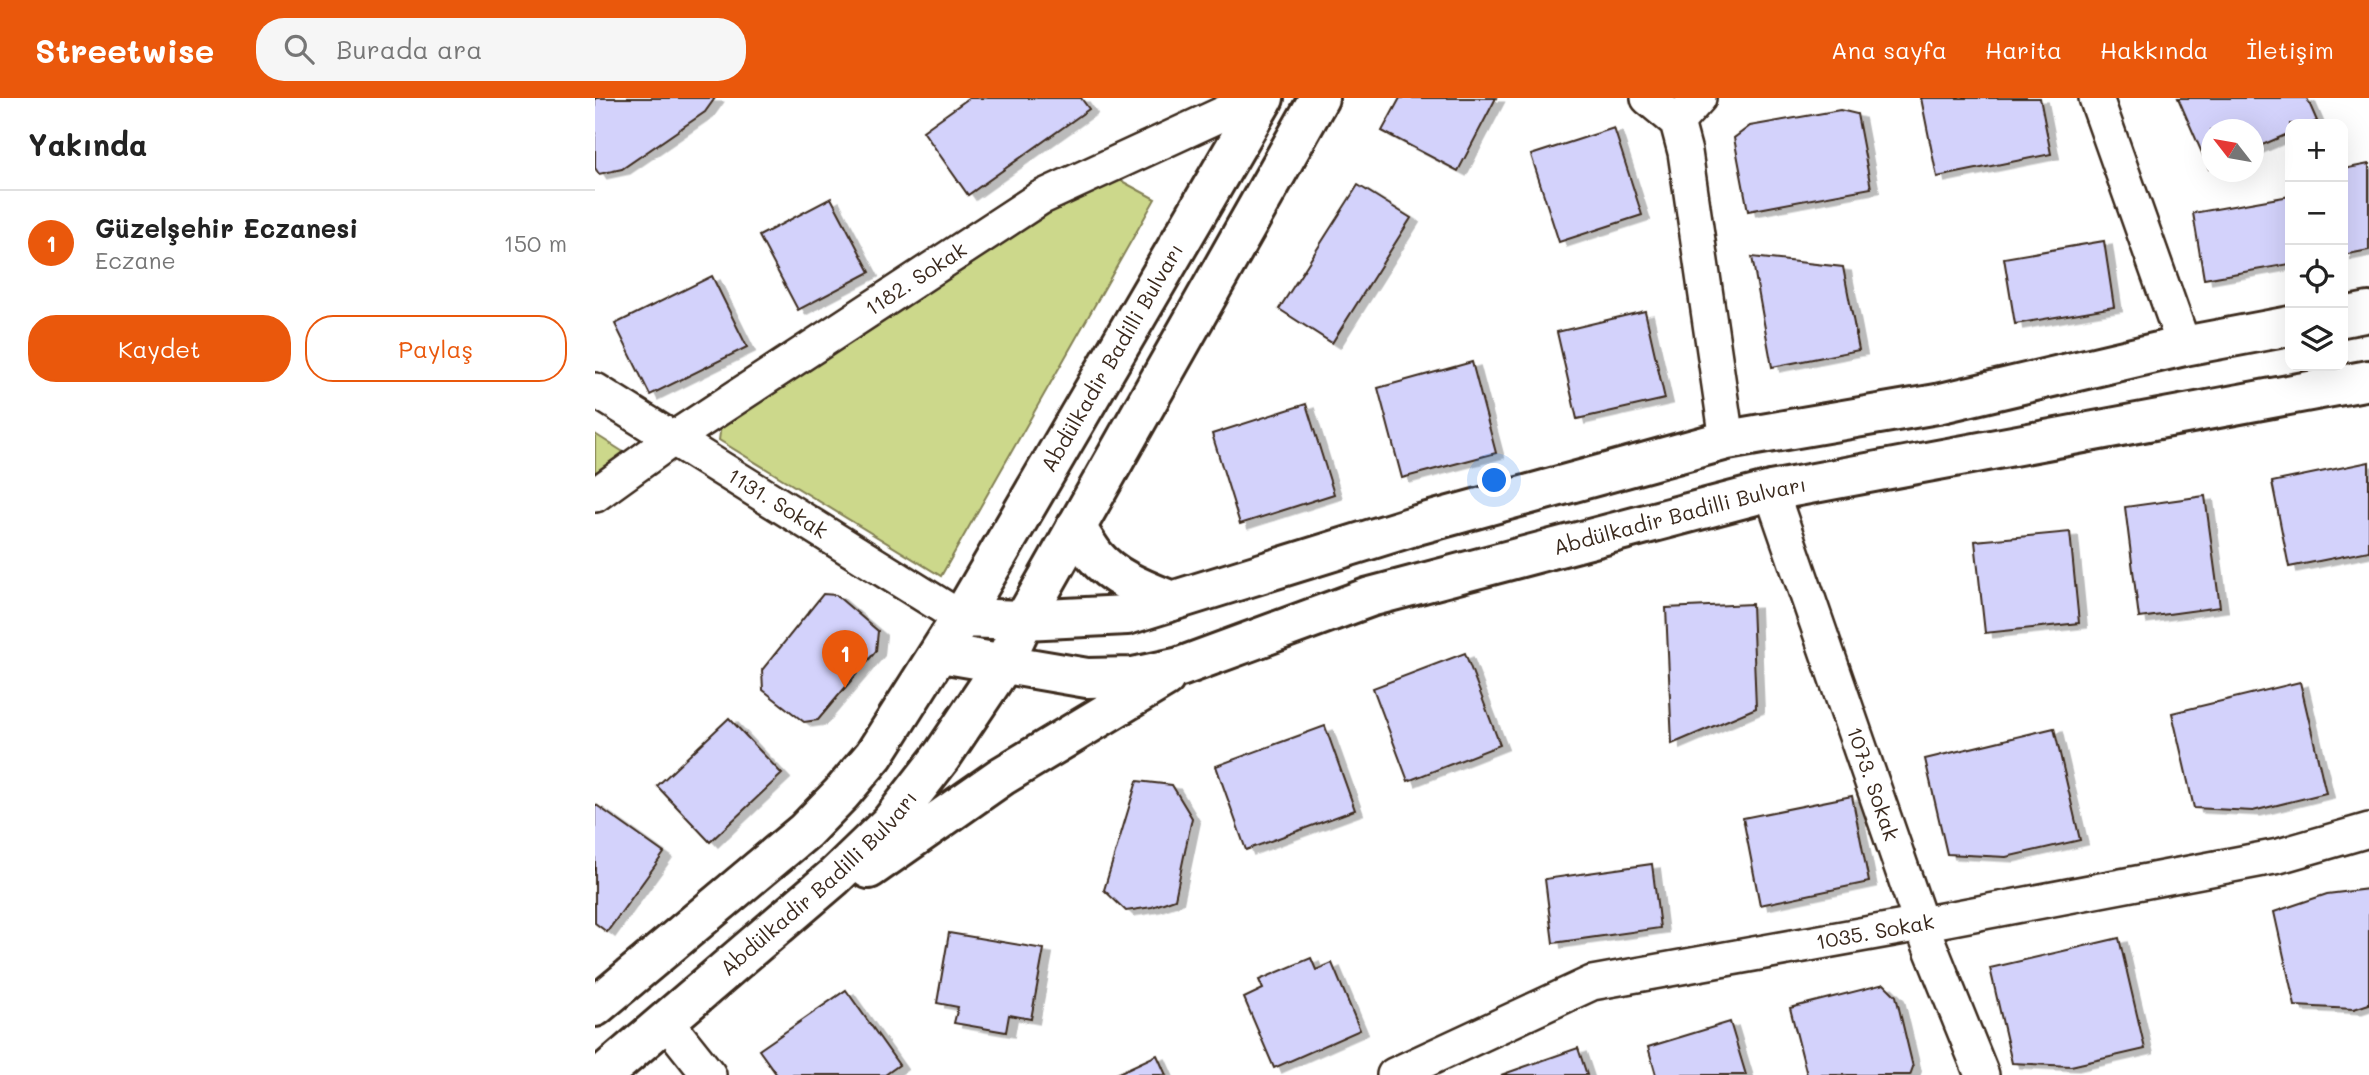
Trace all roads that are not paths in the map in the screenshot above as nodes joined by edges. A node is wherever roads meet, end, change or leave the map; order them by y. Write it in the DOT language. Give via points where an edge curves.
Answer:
graph roads {
  1 [pos="1257,98"];
  2 [pos="1264,98"];
  3 [pos="1319,98"];
  4 [pos="1648,98"];
  5 [pos="2096,98"];
  6 [pos="1688,110"];
  7 [pos="2369,312"];
  8 [pos="2348,316"];
  9 [pos="2285,328"];
  10 [pos="2184,346"];
  11 [pos="2369,380"];
  12 [pos="595,390"];
  13 [pos="674,438"];
  14 [pos="1727,440"];
  15 [pos="1771,491"];
  16 [pos="595,495"];
  17 [pos="1076,527"];
  18 [pos="1173,601"];
  19 [pos="961,618"];
  20 [pos="1024,620"];
  21 [pos="941,653"];
  22 [pos="1003,664"];
  23 [pos="1187,665"];
  24 [pos="2369,831"];
  25 [pos="1921,924"];
  26 [pos="732,964"];
  27 [pos="602,991"];
  28 [pos="666,1021"];
  29 [pos="603,1075"];
  30 [pos="709,1075"];
  31 [pos="1394,1075"];
  32 [pos="1982,1075"];
  1 -- 13 [label="street, 1182. Sokak" via="1040,198"];
  2 -- 19 [label="main road, Abdülkadir Badilli Bulvarı"];
  3 -- 17 [label="main road, Abdülkadir Badilli Bulvarı"];
  4 -- 6 [label="street"];
  5 -- 10 [label="street"];
  6 -- 14 [label="street" via="1685,152"];
  7 -- 8 [label="main road"];
  9 -- 10 [label="main road"];
  10 -- 14 [label="main road" via="1937,404"];
  11 -- 15 [label="main road, Abdülkadir Badilli Bulvarı"];
  12 -- 13 [label="street, 1131. Sokak"];
  13 -- 16 [label="street, 1182. Sokak"];
  13 -- 19 [label="street, 1131. Sokak"];
  14 -- 18 [label="main road" via="1417,525"];
  15 -- 23 [label="main road, Abdülkadir Badilli Bulvarı" via="1370,597"];
  15 -- 25 [label="street, 1073. Sokak"];
  17 -- 18 [label="main road" via="1096,557 1115,574"];
  17 -- 20 [label="main road, Abdülkadir Badilli Bulvarı"];
  18 -- 20 [label="main road" via="1127,615"];
  19 -- 20 [label="main road"];
  19 -- 21 [label="main road, Abdülkadir Badilli Bulvarı"];
  20 -- 22 [label="main road, Abdülkadir Badilli Bulvarı"];
  21 -- 22 [label="main road, Abdülkadir Badilli Bulvarı"];
  21 -- 27 [label="main road, Abdülkadir Badilli Bulvarı" via="874,755 805,831"];
  22 -- 23 [label="main road, Abdülkadir Badilli Bulvarı" via="1087,678 1133,677"];
  22 -- 26 [label="main road, Abdülkadir Badilli Bulvarı" via="942,756 890,823"];
  23 -- 26 [label="main road" via="1002,776"];
  24 -- 25 [label="street, 1035. Sokak" via="2279,856"];
  25 -- 31 [label="street, 1035. Sokak" via="1592,983"];
  25 -- 32 [label="street, 1073. Sokak"];
  26 -- 28 [label="main road, Abdülkadir Badilli Bulvarı"];
  28 -- 29 [label="main road, Abdülkadir Badilli Bulvarı"];
  28 -- 30 [label="street"];
}
